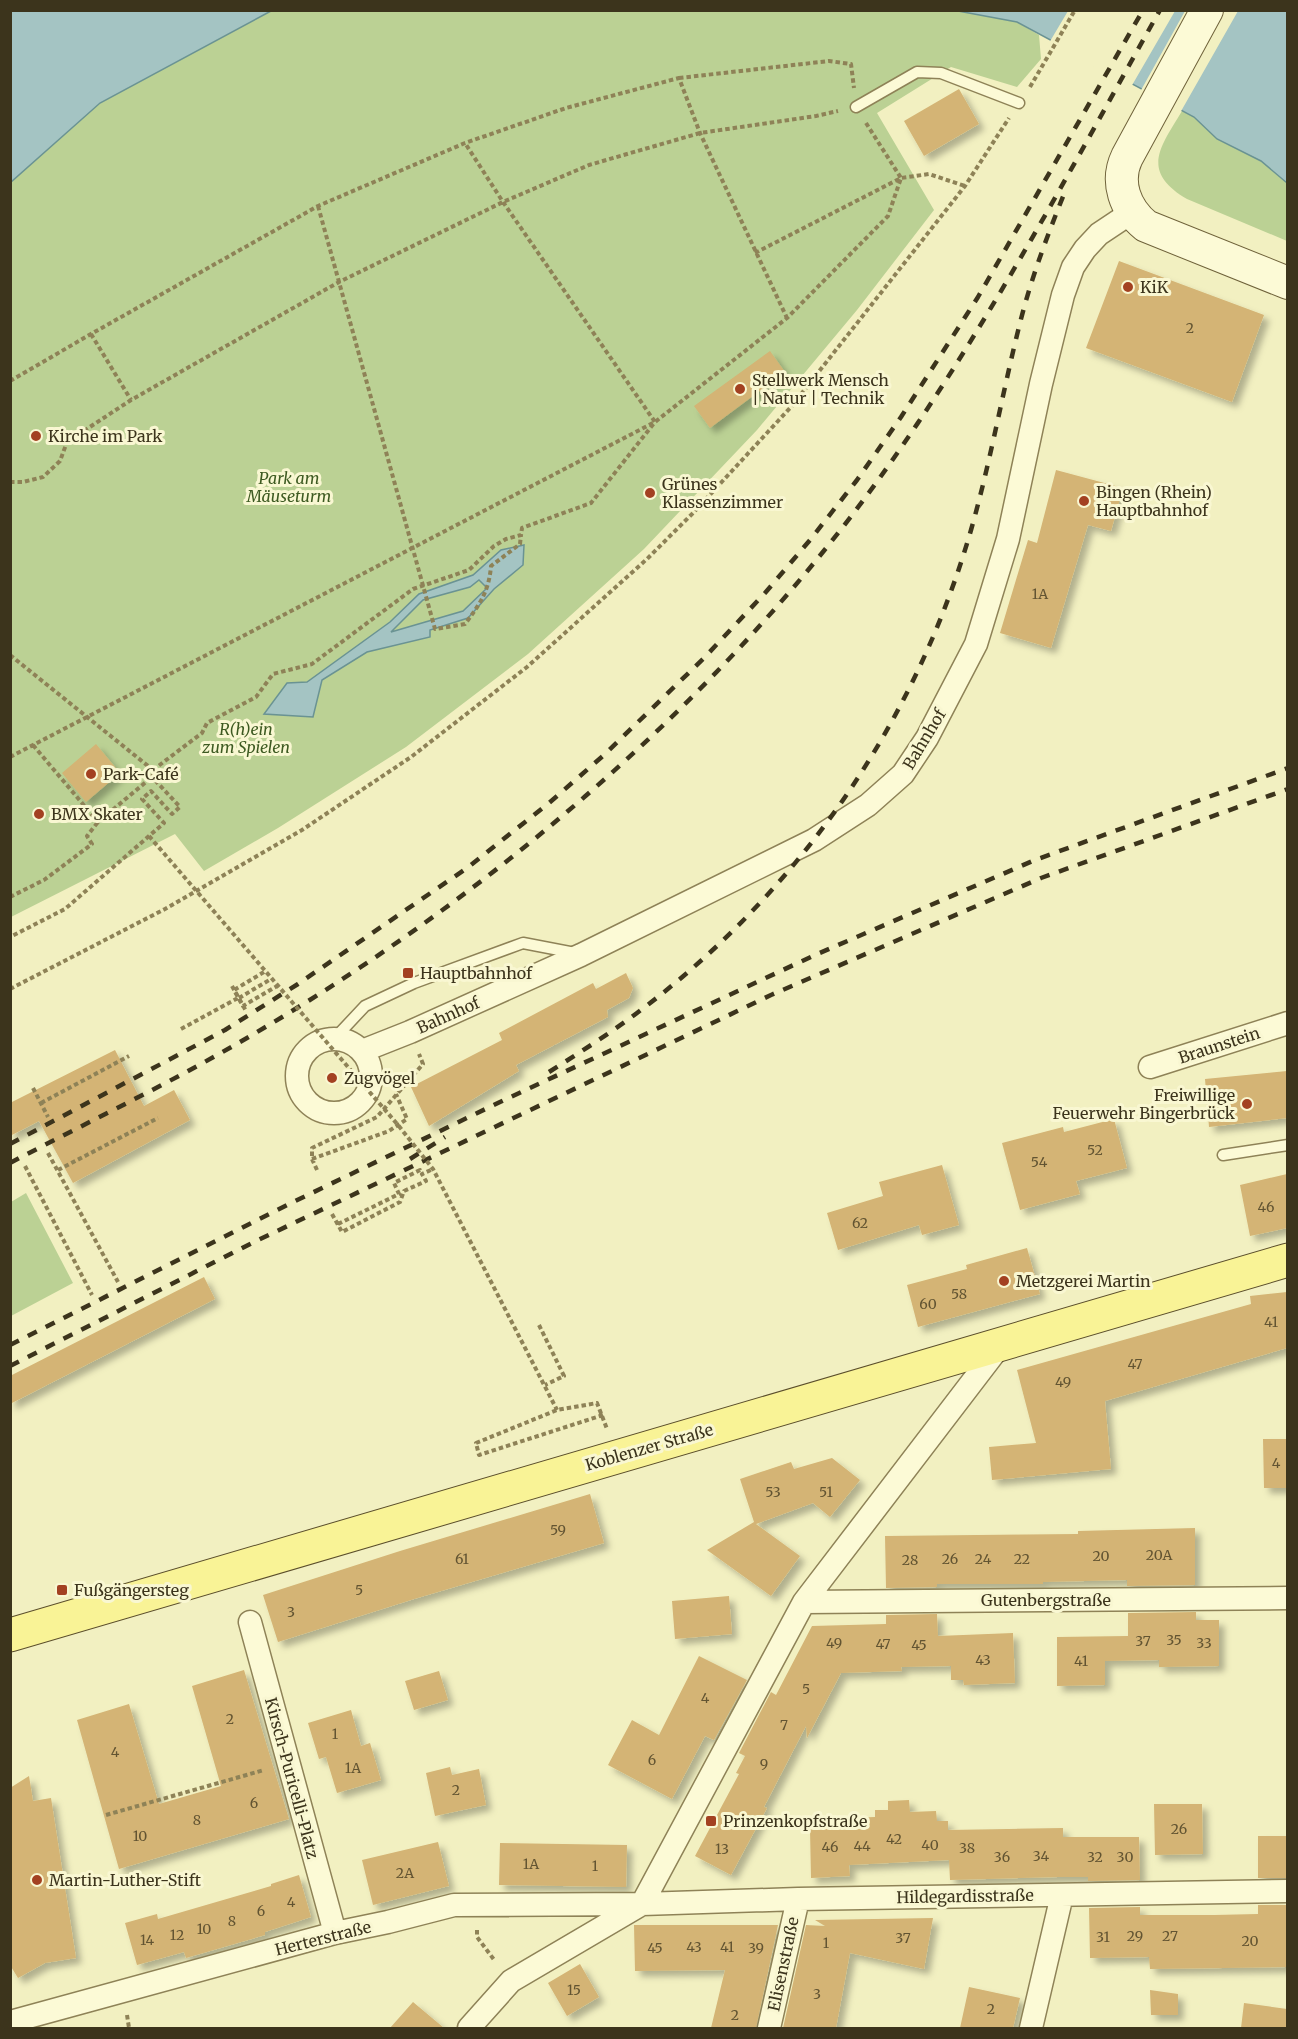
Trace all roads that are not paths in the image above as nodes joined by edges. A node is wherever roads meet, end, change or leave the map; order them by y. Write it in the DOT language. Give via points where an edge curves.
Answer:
graph roads {
  1 [pos="1207,10"];
  2 [pos="1019,103"];
  3 [pos="856,107"];
  4 [pos="1132,212"];
  5 [pos="1287,283"];
  6 [pos="581,955"];
  7 [pos="1287,1023"];
  8 [pos="334,1039"];
  9 [pos="362,1051"];
  10 [pos="1150,1067"];
  11 [pos="1287,1145"];
  12 [pos="1223,1155"];
  13 [pos="1287,1260"];
  14 [pos="1002,1343"];
  15 [pos="1287,1598"];
  16 [pos="804,1602"];
  17 [pos="249,1622"];
  18 [pos="10,1635"];
  19 [pos="1287,1891"];
  20 [pos="1062,1895"];
  21 [pos="798,1899"];
  22 [pos="642,1904"];
  23 [pos="335,1933"];
  24 [pos="10,2022"];
  25 [pos="469,2028"];
  26 [pos="769,2028"];
  27 [pos="1031,2028"];
  1 -- 4 [label="main road" via="1121,173 1122,190"];
  2 -- 3 [label="lane" via="940,73 917,72"];
  4 -- 5 [label="main road" via="1155,230"];
  4 -- 6 [label="street, Bahnhof" via="1093,241 1073,267 1041,384 1008,539 976,644 927,738 903,774 868,805 814,840"];
  6 -- 8 [label="lane" via="523,943 414,983 365,1006"];
  6 -- 9 [label="street, Bahnhof"];
  7 -- 10 [label="street, Braunstein"];
  8 -- 9 [label="street" via="349,1042"];
  8 -- 9 [label="street" via="310,1048 297,1069 301,1094 319,1111 345,1112 365,1097 371,1073"];
  11 -- 12 [label="lane"];
  13 -- 14 [label="main road, Koblenzer Straße"];
  14 -- 16 [label="street"];
  14 -- 18 [label="main road, Koblenzer Straße"];
  15 -- 16 [label="street, Gutenbergstraße"];
  16 -- 22 [label="street"];
  17 -- 23 [label="street, Kirsch-Puricelli-Platz"];
  19 -- 20 [label="street, Hildegardisstraße"];
  20 -- 21 [label="street, Hildegardisstraße"];
  20 -- 27 [label="street"];
  21 -- 22 [label="street, Hildegardisstraße"];
  21 -- 26 [label="street, Elisenstraße"];
  22 -- 23 [label="street, Herterstraße" via="454,1905"];
  22 -- 25 [label="street" via="511,1981"];
  23 -- 24 [label="street, Herterstraße"];
}
